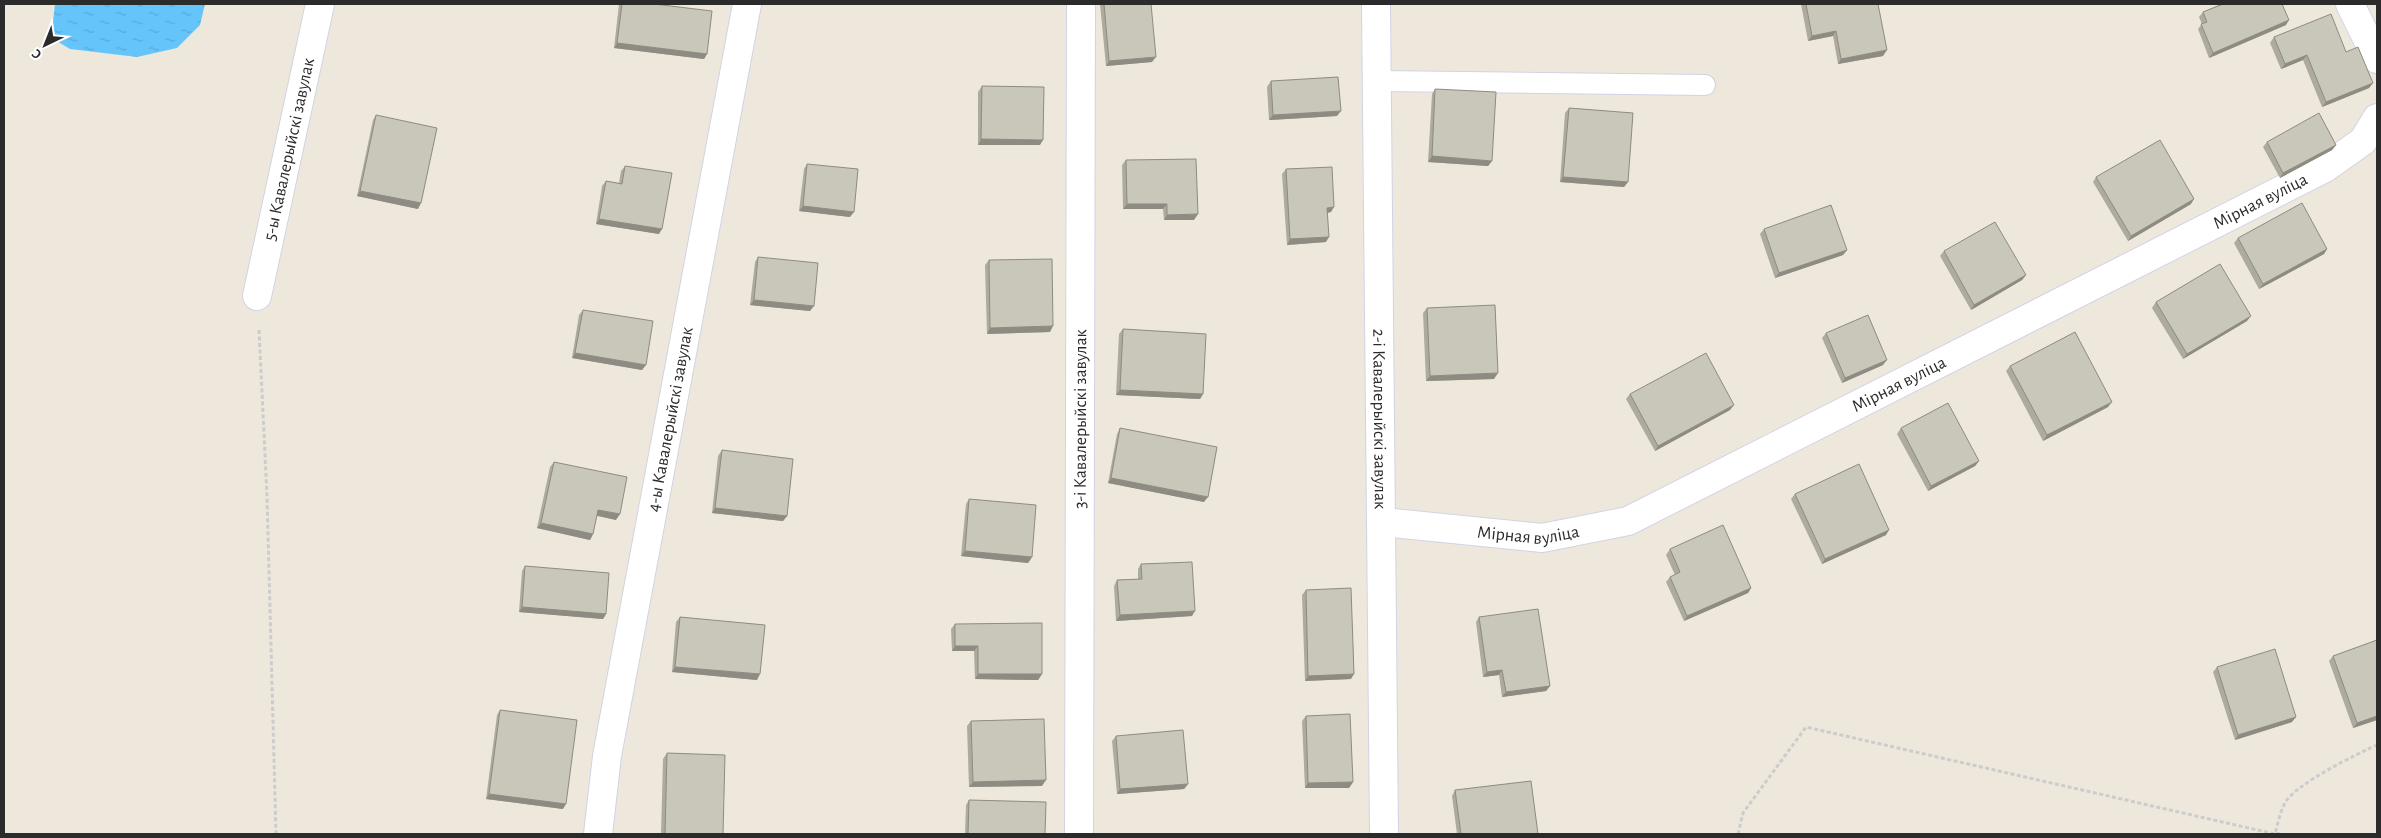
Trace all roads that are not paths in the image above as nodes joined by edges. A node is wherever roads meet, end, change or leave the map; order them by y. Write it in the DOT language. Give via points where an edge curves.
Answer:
graph roads {
  1 [pos="320,4"];
  2 [pos="747,4"];
  3 [pos="1081,4"];
  4 [pos="1376,4"];
  5 [pos="2350,4"];
  6 [pos="2377,59"];
  7 [pos="1379,81"];
  8 [pos="1705,85"];
  9 [pos="2377,118"];
  10 [pos="257,296"];
  11 [pos="1383,522"];
  12 [pos="598,834"];
  13 [pos="1079,834"];
  14 [pos="1384,834"];
  1 -- 10 [label="street, 5-ы Кавалерыйскі завулак"];
  2 -- 12 [label="street, 4-ы Кавалерыйскі завулак" via="607,756"];
  3 -- 13 [label="street, 3-і Кавалерыйскі завулак"];
  4 -- 7 [label="street, 2-і Кавалерыйскі завулак"];
  5 -- 6 [label="street"];
  7 -- 8 [label="lane"];
  7 -- 11 [label="street, 2-і Кавалерыйскі завулак"];
  9 -- 11 [label="street, Мірная вуліца" via="2363,141 2325,168 1628,521 1542,538"];
  11 -- 14 [label="street, 2-і Кавалерыйскі завулак"];
}
